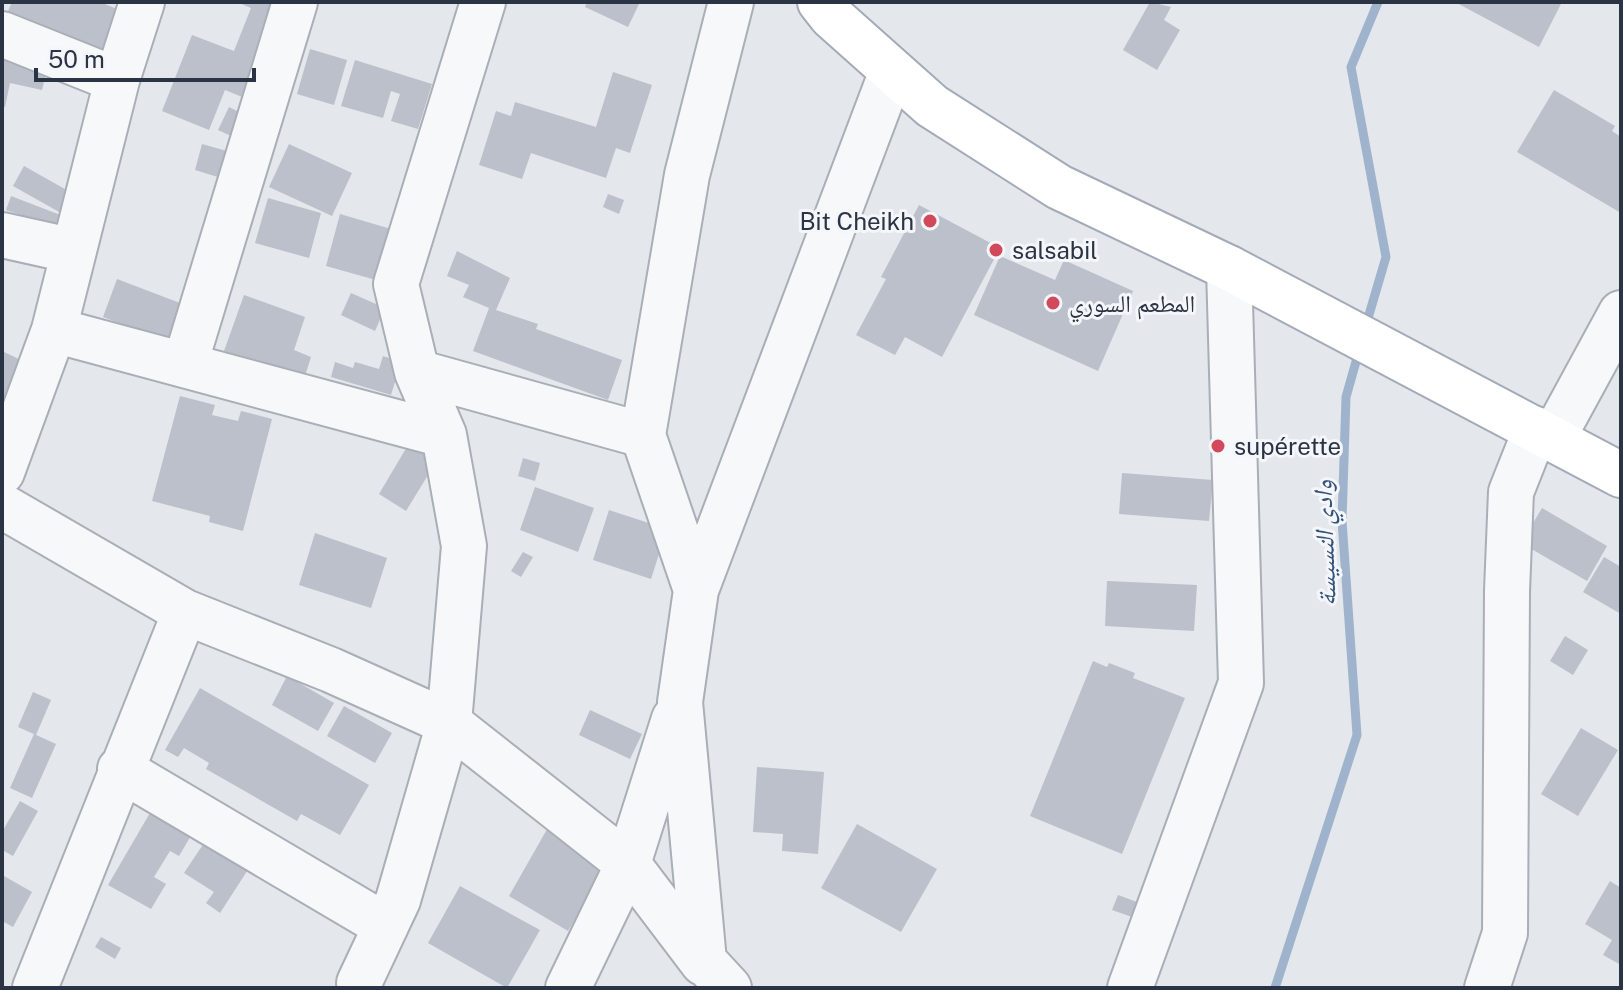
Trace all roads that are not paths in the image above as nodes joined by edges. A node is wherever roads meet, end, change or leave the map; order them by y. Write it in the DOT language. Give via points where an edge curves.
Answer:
graph roads {
  1 [pos="142,2"];
  2 [pos="295,2"];
  3 [pos="820,2"];
  4 [pos="730,3"];
  5 [pos="472,5"];
  6 [pos="2,34"];
  7 [pos="892,71"];
  8 [pos="117,80"];
  9 [pos="2,235"];
  10 [pos="74,251"];
  11 [pos="1229,268"];
  12 [pos="1621,313"];
  13 [pos="54,330"];
  14 [pos="185,364"];
  15 [pos="417,372"];
  16 [pos="1545,434"];
  17 [pos="444,435"];
  18 [pos="643,435"];
  19 [pos="2,472"];
  20 [pos="1621,475"];
  21 [pos="2,506"];
  22 [pos="696,590"];
  23 [pos="185,612"];
  24 [pos="680,702"];
  25 [pos="449,723"];
  26 [pos="120,769"];
  27 [pos="628,864"];
  28 [pos="386,926"];
  29 [pos="709,979"];
  30 [pos="359,983"];
  31 [pos="35,988"];
  32 [pos="568,988"];
  33 [pos="1130,988"];
  34 [pos="1487,988"];
  1 -- 8 [label="street"];
  2 -- 14 [label="street"];
  3 -- 7 [label="main road"];
  4 -- 18 [label="street" via="687,175"];
  5 -- 15 [label="street" via="396,284"];
  6 -- 8 [label="street"];
  7 -- 11 [label="main road" via="932,106 1059,187"];
  7 -- 22 [label="street"];
  8 -- 10 [label="street"];
  9 -- 10 [label="street"];
  10 -- 13 [label="street"];
  11 -- 16 [label="main road"];
  11 -- 33 [label="street" via="1241,683"];
  12 -- 16 [label="street"];
  13 -- 14 [label="street"];
  13 -- 19 [label="street"];
  14 -- 17 [label="street"];
  15 -- 17 [label="street"];
  15 -- 18 [label="street"];
  16 -- 20 [label="main road"];
  16 -- 34 [label="street" via="1511,492 1505,933"];
  17 -- 25 [label="street" via="464,546"];
  18 -- 22 [label="street"];
  21 -- 23 [label="street"];
  22 -- 24 [label="street"];
  23 -- 25 [label="street"];
  23 -- 26 [label="street"];
  24 -- 27 [label="street"];
  24 -- 29 [label="street"];
  25 -- 27 [label="street"];
  25 -- 28 [label="street" via="425,816"];
  26 -- 28 [label="street"];
  26 -- 31 [label="street"];
  27 -- 29 [label="street"];
  27 -- 32 [label="street"];
  28 -- 30 [label="street"];
}
